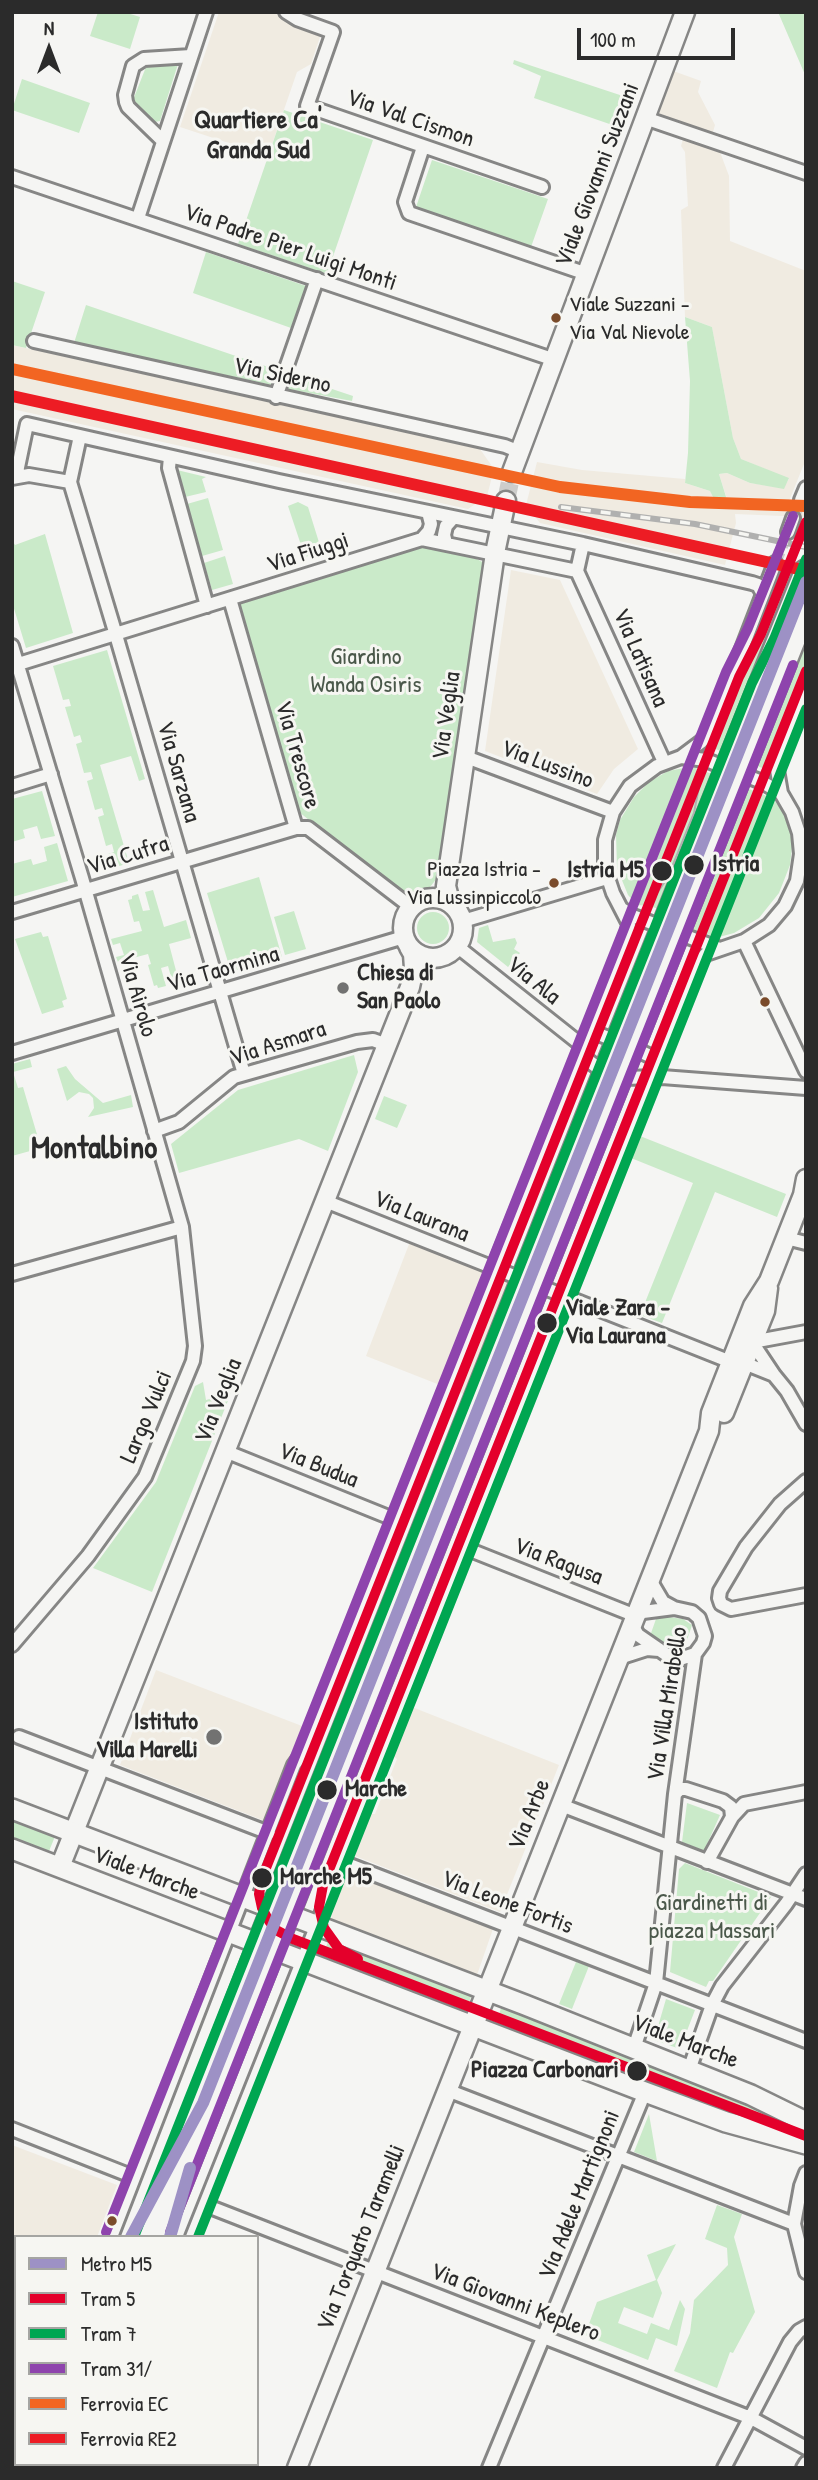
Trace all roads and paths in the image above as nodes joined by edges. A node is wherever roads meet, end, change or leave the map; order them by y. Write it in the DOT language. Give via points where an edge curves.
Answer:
graph roads {
  1 [pos="206,12"];
  2 [pos="286,12"];
  3 [pos="685,12"];
  4 [pos="191,56"];
  5 [pos="645,118"];
  6 [pos="163,141"];
  7 [pos="423,147"];
  8 [pos="806,173"];
  9 [pos="12,177"];
  10 [pos="542,187"];
  11 [pos="138,218"];
  12 [pos="587,274"];
  13 [pos="317,279"];
  14 [pos="34,341"];
  15 [pos="555,360"];
  16 [pos="276,397"];
  17 [pos="80,436"];
  18 [pos="520,452"];
  19 [pos="170,457"];
  20 [pos="512,472"];
  21 [pos="14,478"];
  22 [pos="69,482"];
  23 [pos="506,501"];
  24 [pos="428,512"];
  25 [pos="453,518"];
  26 [pos="793,518"];
  27 [pos="500,527"];
  28 [pos="788,532"];
  29 [pos="422,539"];
  30 [pos="446,543"];
  31 [pos="583,544"];
  32 [pos="495,553"];
  33 [pos="775,563"];
  34 [pos="806,570"];
  35 [pos="577,571"];
  36 [pos="763,594"];
  37 [pos="230,599"];
  38 [pos="207,606"];
  39 [pos="806,613"];
  40 [pos="116,635"];
  41 [pos="12,646"];
  42 [pos="15,666"];
  43 [pos="806,686"];
  44 [pos="466,757"];
  45 [pos="681,757"];
  46 [pos="664,762"];
  47 [pos="734,771"];
  48 [pos="51,774"];
  49 [pos="12,786"];
  50 [pos="781,793"];
  51 [pos="613,813"];
  52 [pos="296,828"];
  53 [pos="182,862"];
  54 [pos="803,862"];
  55 [pos="607,878"];
  56 [pos="85,891"];
  57 [pos="444,895"];
  58 [pos="411,907"];
  59 [pos="622,909"];
  60 [pos="12,912"];
  61 [pos="463,921"];
  62 [pos="670,930"];
  63 [pos="744,941"];
  64 [pos="407,942"];
  65 [pos="458,947"];
  66 [pos="720,949"];
  67 [pos="442,957"];
  68 [pos="410,987"];
  69 [pos="221,993"];
  70 [pos="123,1021"];
  71 [pos="589,1033"];
  72 [pos="624,1044"];
  73 [pos="387,1045"];
  74 [pos="582,1050"];
  75 [pos="12,1053"];
  76 [pos="658,1063"];
  77 [pos="806,1071"];
  78 [pos="243,1074"];
  79 [pos="612,1075"];
  80 [pos="651,1078"];
  81 [pos="806,1088"];
  82 [pos="154,1131"];
  83 [pos="805,1188"];
  84 [pos="324,1201"];
  85 [pos="182,1227"];
  86 [pos="786,1238"];
  87 [pos="806,1243"];
  88 [pos="499,1270"];
  89 [pos="12,1274"];
  90 [pos="769,1281"];
  91 [pos="530,1283"];
  92 [pos="566,1297"];
  93 [pos="806,1332"];
  94 [pos="752,1342"];
  95 [pos="193,1361"];
  96 [pos="738,1363"];
  97 [pos="774,1375"];
  98 [pos="806,1424"];
  99 [pos="225,1451"];
  100 [pos="806,1481"];
  101 [pos="396,1520"];
  102 [pos="465,1548"];
  103 [pos="650,1580"];
  104 [pos="806,1595"];
  105 [pos="721,1604"];
  106 [pos="674,1608"];
  107 [pos="634,1620"];
  108 [pos="701,1621"];
  109 [pos="12,1645"];
  110 [pos="659,1651"];
  111 [pos="695,1654"];
  112 [pos="619,1658"];
  113 [pos="19,1737"];
  114 [pos="99,1768"];
  115 [pos="806,1792"];
  116 [pos="675,1794"];
  117 [pos="561,1805"];
  118 [pos="12,1809"];
  119 [pos="732,1816"];
  120 [pos="74,1833"];
  121 [pos="269,1833"];
  122 [pos="670,1847"];
  123 [pos="12,1849"];
  124 [pos="342,1862"];
  125 [pos="707,1862"];
  126 [pos="60,1867"];
  127 [pos="806,1874"];
  128 [pos="800,1896"];
  129 [pos="243,1897"];
  130 [pos="281,1911"];
  131 [pos="316,1925"];
  132 [pos="512,1927"];
  133 [pos="229,1932"];
  134 [pos="267,1947"];
  135 [pos="303,1961"];
  136 [pos="656,1983"];
  137 [pos="487,1990"];
  138 [pos="712,2005"];
  139 [pos="472,2026"];
  140 [pos="806,2041"];
  141 [pos="634,2048"];
  142 [pos="689,2070"];
  143 [pos="447,2090"];
  144 [pos="645,2092"];
  145 [pos="806,2122"];
  146 [pos="12,2129"];
  147 [pos="805,2143"];
  148 [pos="619,2157"];
  149 [pos="806,2173"];
  150 [pos="134,2177"];
  151 [pos="205,2205"];
  152 [pos="794,2224"];
  153 [pos="112,2235"];
  154 [pos="144,2235"];
  155 [pos="161,2235"];
  156 [pos="193,2235"];
  157 [pos="374,2271"];
  158 [pos="806,2272"];
  159 [pos="806,2328"];
  160 [pos="544,2337"];
  161 [pos="751,2418"];
  162 [pos="806,2448"];
  163 [pos="297,2468"];
  164 [pos="489,2468"];
  165 [pos="724,2468"];
  1 -- 4 [label="street"];
  2 -- 7 [label="street, Via Val Cismon" via="333,32 307,106"];
  3 -- 5 [label="street, Viale Giovanni Suzzani"];
  4 -- 6 [label="street"];
  4 -- 6 [label="street" via="144,59 133,66 125,95 128,107"];
  5 -- 8 [label="street"];
  5 -- 12 [label="street, Viale Giovanni Suzzani"];
  6 -- 11 [label="street"];
  7 -- 10 [label="street, Via Val Cismon"];
  7 -- 12 [label="street" via="405,202 409,213"];
  9 -- 11 [label="street, Via Padre Pier Luigi Monti"];
  11 -- 13 [label="street, Via Padre Pier Luigi Monti"];
  12 -- 15 [label="street, Viale Giovanni Suzzani"];
  13 -- 15 [label="street, Via Padre Pier Luigi Monti"];
  13 -- 16 [label="street"];
  14 -- 16 [label="street, Via Siderno"];
  15 -- 18 [label="street, Viale Giovanni Suzzani"];
  16 -- 18 [label="street, Via Siderno"];
  17 -- 19 [label="street"];
  17 -- 21 [label="street" via="27,424"];
  17 -- 22 [label="street"];
  18 -- 20 [label="street, Viale Giovanni Suzzani"];
  19 -- 24 [label="street"];
  19 -- 38 [label="street" via="169,468"];
  21 -- 22 [label="street" via="29,475"];
  22 -- 40 [label="street, Via Sarzana"];
  23 -- 27 [label="street"];
  24 -- 25 [label="street"];
  24 -- 29 [label="street" via="431,524"];
  25 -- 27 [label="street"];
  25 -- 30 [label="street" via="446,526"];
  26 -- 28 [label="street"];
  27 -- 31 [label="street"];
  27 -- 32 [label="street, Via Veglia"];
  29 -- 30 [label="street"];
  29 -- 37 [label="street, Via Fiuggi"];
  30 -- 32 [label="street"];
  31 -- 35 [label="street"];
  31 -- 36 [label="street" via="752,583"];
  32 -- 35 [label="street"];
  32 -- 44 [label="street, Via Veglia"];
  33 -- 36 [label="street"];
  34 -- 47 [label="main road"];
  35 -- 46 [label="street, Via Latisana"];
  36 -- 45 [label="street" via="710,732"];
  37 -- 38 [label="street, Via Fiuggi"];
  37 -- 52 [label="street, Via Trescore"];
  38 -- 40 [label="street, Via Fiuggi"];
  39 -- 47 [label="main road"];
  40 -- 42 [label="street, Via Fiuggi"];
  40 -- 53 [label="street, Via Sarzana"];
  41 -- 42 [label="street, Via Airolo"];
  42 -- 48 [label="street, Via Airolo"];
  43 -- 50 [label="street" via="776,764"];
  44 -- 51 [label="street, Via Lussino"];
  44 -- 57 [label="street, Via Veglia"];
  45 -- 46 [label="street"];
  45 -- 47 [label="street"];
  46 -- 51 [label="street" via="630,786"];
  47 -- 50 [label="street"];
  47 -- 62 [label="main road"];
  48 -- 49 [label="street"];
  48 -- 56 [label="street, Via Airolo"];
  50 -- 54 [label="street" via="797,825"];
  51 -- 55 [label="street" via="604,845"];
  52 -- 53 [label="street, Via Cufra"];
  52 -- 58 [label="street, Via Trescore" via="308,828"];
  53 -- 56 [label="street, Via Cufra"];
  53 -- 69 [label="street, Via Sarzana"];
  54 -- 63 [label="street" via="782,911"];
  55 -- 59 [label="street"];
  55 -- 61 [label="street"];
  56 -- 60 [label="street, Via Cufra"];
  56 -- 70 [label="street, Via Airolo"];
  57 -- 58 [label="street"];
  57 -- 61 [label="street"];
  58 -- 64 [label="street" via="404,921"];
  59 -- 62 [label="street"];
  59 -- 71 [label="street" via="629,924 627,941"];
  61 -- 65 [label="street"];
  62 -- 66 [label="street"];
  62 -- 72 [label="main road"];
  63 -- 66 [label="street"];
  63 -- 77 [label="street"];
  64 -- 67 [label="street" via="422,957"];
  64 -- 68 [label="street, Via Veglia" via="414,968"];
  64 -- 69 [label="street, Via Taormina"];
  65 -- 67 [label="street"];
  65 -- 74 [label="street, Via Ala"];
  66 -- 76 [label="street" via="706,954 694,967"];
  67 -- 68 [label="street, Via Veglia" via="424,964"];
  68 -- 73 [label="street, Via Veglia"];
  69 -- 70 [label="street, Via Taormina"];
  69 -- 78 [label="street, Via Sarzana"];
  70 -- 75 [label="street, Via Taormina"];
  70 -- 82 [label="street, Via Airolo"];
  71 -- 72 [label="street"];
  71 -- 74 [label="street"];
  72 -- 76 [label="street"];
  72 -- 79 [label="main road"];
  73 -- 78 [label="street, Via Asmara" via="373,1040 357,1042"];
  73 -- 84 [label="street, Via Veglia"];
  74 -- 79 [label="street, Via Ala"];
  74 -- 88 [label="street" via="536,1173 524,1193"];
  76 -- 80 [label="street"];
  78 -- 82 [label="street, Via Asmara" via="178,1122"];
  79 -- 80 [label="street"];
  79 -- 91 [label="main road"];
  80 -- 81 [label="street"];
  80 -- 92 [label="street"];
  82 -- 85 [label="street, Via Airolo"];
  83 -- 86 [label="street, Via Arbe"];
  84 -- 88 [label="street, Via Laurana"];
  84 -- 99 [label="street, Via Veglia"];
  85 -- 89 [label="street"];
  85 -- 95 [label="street, Via Airolo"];
  86 -- 87 [label="street"];
  86 -- 90 [label="street, Via Arbe"];
  88 -- 91 [label="street, Via Laurana"];
  88 -- 101 [label="street"];
  90 -- 94 [label="street, Via Arbe" via="765,1311"];
  90 -- 96 [label="street, Via Arbe" via="753,1306"];
  91 -- 92 [label="street, Via Laurana"];
  91 -- 130 [label="main road"];
  92 -- 96 [label="street, Via Laurana"];
  92 -- 102 [label="street"];
  93 -- 94 [label="street"];
  94 -- 96 [label="street, Via Arbe"];
  94 -- 97 [label="street"];
  95 -- 109 [label="street, Largo Vulci" via="138,1488 88,1556"];
  96 -- 97 [label="street, Via Laurana"];
  96 -- 103 [label="street, Via Arbe" via="722,1417 709,1431"];
  97 -- 98 [label="street"];
  99 -- 101 [label="street, Via Budua"];
  99 -- 114 [label="street, Via Veglia"];
  100 -- 105 [label="street, Via Villa Mirabello" via="746,1547 720,1591"];
  101 -- 121 [label="street"];
  102 -- 107 [label="street, Via Ragusa"];
  102 -- 124 [label="street"];
  103 -- 106 [label="street" via="663,1602"];
  103 -- 107 [label="street, Via Arbe"];
  104 -- 105 [label="street" via="731,1609"];
  105 -- 108 [label="street, Via Villa Mirabello"];
  106 -- 107 [label="street" via="643,1612"];
  106 -- 108 [label="street" via="692,1612"];
  107 -- 110 [label="street" via="638,1635"];
  107 -- 112 [label="street, Via Arbe"];
  108 -- 111 [label="street, Via Villa Mirabello" via="705,1636"];
  110 -- 111 [label="street" via="680,1659"];
  110 -- 112 [label="street" via="647,1649"];
  111 -- 116 [label="street, Via Villa Mirabello"];
  112 -- 117 [label="street, Via Arbe"];
  113 -- 114 [label="street"];
  114 -- 120 [label="street, Via Veglia"];
  114 -- 121 [label="street"];
  115 -- 119 [label="street" via="749,1802"];
  116 -- 119 [label="street" via="686,1789 723,1801 731,1807"];
  116 -- 122 [label="street, Via Villa Mirabello"];
  117 -- 122 [label="street"];
  117 -- 132 [label="street, Via Arbe"];
  118 -- 120 [label="main road, Viale Marche"];
  119 -- 125 [label="street"];
  120 -- 126 [label="street, Viale Marche"];
  120 -- 129 [label="main road, Viale Marche"];
  121 -- 129 [label="street"];
  122 -- 125 [label="street"];
  122 -- 136 [label="street, Via Villa Mirabello"];
  123 -- 126 [label="main road, Viale Marche"];
  124 -- 131 [label="street"];
  124 -- 132 [label="street, Via Leone Fortis"];
  125 -- 128 [label="street"];
  126 -- 133 [label="main road, Viale Marche"];
  127 -- 128 [label="street"];
  128 -- 138 [label="street" via="722,1986"];
  129 -- 130 [label="main road, Viale Marche"];
  129 -- 133 [label="street"];
  130 -- 131 [label="main road, Viale Marche"];
  130 -- 134 [label="main road"];
  131 -- 135 [label="street"];
  131 -- 137 [label="main road, Viale Marche"];
  132 -- 136 [label="street, Via Leone Fortis"];
  132 -- 137 [label="street, Via Arbe"];
  133 -- 134 [label="main road, Viale Marche"];
  133 -- 150 [label="street"];
  134 -- 135 [label="main road, Viale Marche"];
  134 -- 154 [label="street"];
  134 -- 155 [label="street"];
  135 -- 139 [label="main road, Viale Marche"];
  135 -- 151 [label="street"];
  136 -- 138 [label="street, Via Leone Fortis"];
  136 -- 141 [label="street, Via Villa Mirabello"];
  137 -- 139 [label="main road"];
  137 -- 141 [label="main road, Viale Marche"];
  138 -- 140 [label="street, Via Leone Fortis"];
  138 -- 142 [label="street"];
  139 -- 143 [label="street, Via Torquato Taramelli"];
  139 -- 144 [label="main road, Viale Marche"];
  141 -- 142 [label="main road, Viale Marche"];
  142 -- 145 [label="main road, Viale Marche"];
  143 -- 148 [label="street"];
  143 -- 157 [label="street, Via Torquato Taramelli"];
  144 -- 147 [label="main road, Viale Marche" via="726,2122"];
  144 -- 148 [label="street, Via Adele Martignoni"];
  146 -- 150 [label="street"];
  148 -- 152 [label="street"];
  148 -- 160 [label="street, Via Adele Martignoni"];
  149 -- 152 [label="street"];
  150 -- 153 [label="street"];
  151 -- 156 [label="street"];
  151 -- 157 [label="street, Via Giovanni Keplero"];
  152 -- 158 [label="street"];
  157 -- 160 [label="street, Via Giovanni Keplero"];
  157 -- 163 [label="street, Via Torquato Taramelli"];
  159 -- 161 [label="street" via="790,2342"];
  160 -- 161 [label="street, Via Giovanni Keplero"];
  160 -- 164 [label="street, Via Adele Martignoni"];
  161 -- 162 [label="street, Via Giovanni Keplero"];
  161 -- 165 [label="street"];
}
